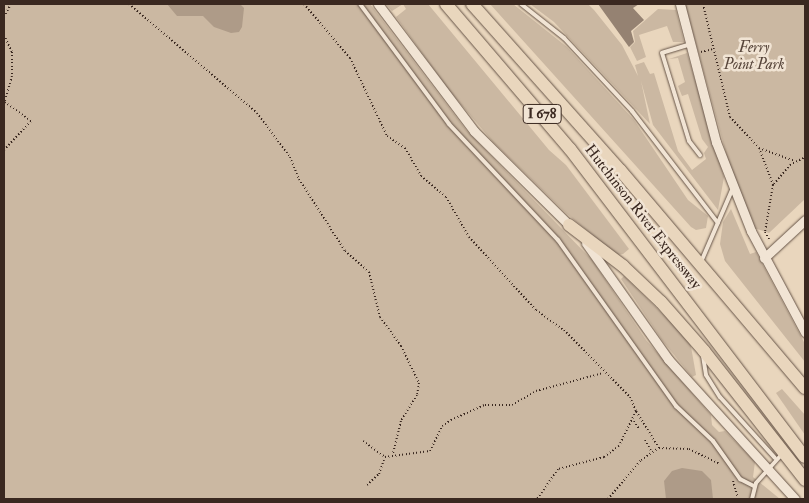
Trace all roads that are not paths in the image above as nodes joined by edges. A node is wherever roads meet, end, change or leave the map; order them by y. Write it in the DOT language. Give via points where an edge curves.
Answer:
graph roads {
  1 [pos="360,4"];
  2 [pos="378,4"];
  3 [pos="446,4"];
  4 [pos="472,4"];
  5 [pos="521,4"];
  6 [pos="680,4"];
  7 [pos="691,44"];
  8 [pos="700,155"];
  9 [pos="733,188"];
  10 [pos="805,220"];
  11 [pos="718,223"];
  12 [pos="569,225"];
  13 [pos="764,258"];
  14 [pos="700,264"];
  15 [pos="804,328"];
  16 [pos="709,344"];
  17 [pos="805,388"];
  18 [pos="794,443"];
  19 [pos="779,456"];
  20 [pos="805,457"];
  21 [pos="768,469"];
  22 [pos="805,480"];
  23 [pos="754,486"];
  24 [pos="752,499"];
  25 [pos="795,499"];
  1 -- 23 [label="lane" via="449,124 558,240 676,406 714,441 740,479"];
  2 -- 12 [label="street" via="471,127"];
  3 -- 16 [label="highway, Hutchinson River Expressway / I 678" via="570,149"];
  4 -- 14 [label="highway, Hutchinson River Expressway / I 678"];
  5 -- 11 [label="lane" via="564,38 632,111"];
  6 -- 7 [label="street"];
  7 -- 8 [label="lane" via="662,53 690,141"];
  7 -- 9 [label="street" via="716,142"];
  9 -- 11 [label="lane"];
  9 -- 13 [label="street"];
  10 -- 13 [label="street"];
  11 -- 14 [label="lane"];
  12 -- 16 [label="highway" via="635,277"];
  12 -- 21 [label="street" via="604,265 668,359"];
  13 -- 15 [label="street"];
  14 -- 17 [label="highway, Hutchinson River Expressway / I 678"];
  16 -- 18 [label="highway, Hutchinson River Expressway / I 678"];
  16 -- 19 [label="highway"];
  18 -- 19 [label="lane"];
  18 -- 20 [label="highway, Hutchinson River Expressway / I 678"];
  19 -- 21 [label="lane"];
  19 -- 22 [label="highway"];
  21 -- 23 [label="lane"];
  21 -- 25 [label="street"];
  23 -- 24 [label="lane"];
}
